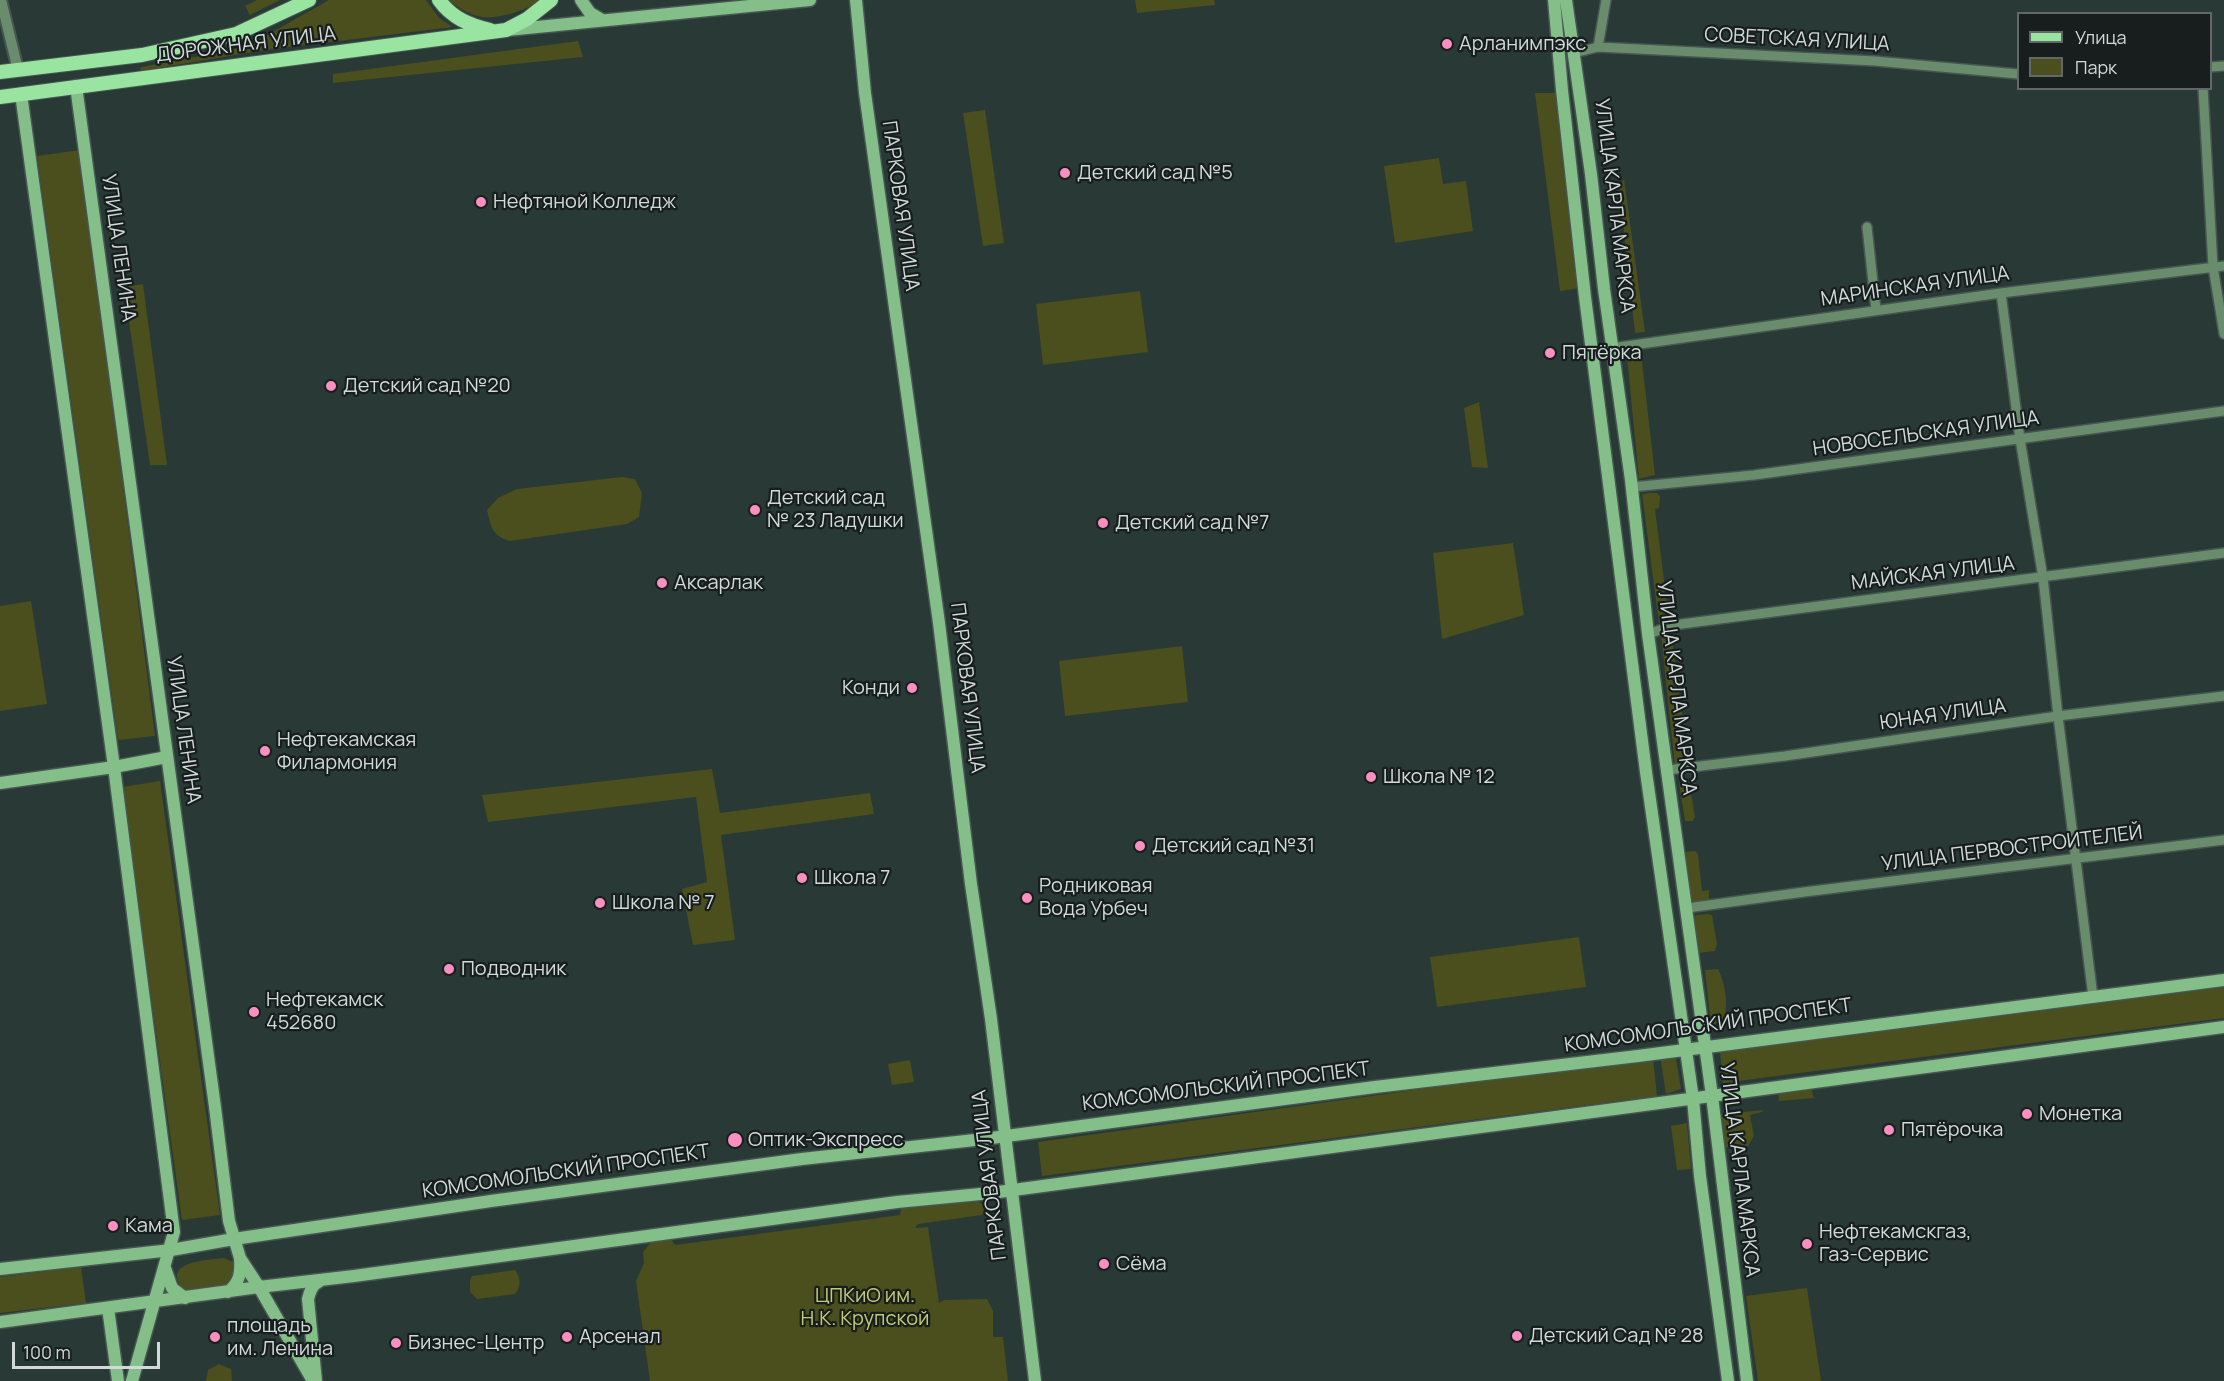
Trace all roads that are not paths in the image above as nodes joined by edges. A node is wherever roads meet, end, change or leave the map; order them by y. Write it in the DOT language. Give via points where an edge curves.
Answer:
graph roads {
  1 [pos="1,0"];
  2 [pos="309,0"];
  3 [pos="439,0"];
  4 [pos="551,0"];
  5 [pos="581,0"];
  6 [pos="810,0"];
  7 [pos="856,0"];
  8 [pos="1554,0"];
  9 [pos="1566,0"];
  10 [pos="1606,0"];
  11 [pos="602,20"];
  12 [pos="501,31"];
  13 [pos="1598,47"];
  14 [pos="1574,53"];
  15 [pos="142,54"];
  16 [pos="73,63"];
  17 [pos="18,70"];
  18 [pos="0,72"];
  19 [pos="2017,74"];
  20 [pos="140,78"];
  21 [pos="76,86"];
  22 [pos="2203,90"];
  23 [pos="21,94"];
  24 [pos="0,97"];
  25 [pos="1867,226"];
  26 [pos="2224,266"];
  27 [pos="2213,267"];
  28 [pos="2001,293"];
  29 [pos="1876,310"];
  30 [pos="2224,334"];
  31 [pos="1612,348"];
  32 [pos="1622,410"];
  33 [pos="2224,411"];
  34 [pos="1600,413"];
  35 [pos="2020,439"];
  36 [pos="1632,487"];
  37 [pos="2224,553"];
  38 [pos="2043,578"];
  39 [pos="1648,634"];
  40 [pos="2224,696"];
  41 [pos="2058,716"];
  42 [pos="167,757"];
  43 [pos="114,767"];
  44 [pos="1667,770"];
  45 [pos="0,783"];
  46 [pos="2224,840"];
  47 [pos="2076,860"];
  48 [pos="1687,908"];
  49 [pos="2224,980"];
  50 [pos="2093,997"];
  51 [pos="2224,1027"];
  52 [pos="1704,1047"];
  53 [pos="1686,1050"];
  54 [pos="1712,1096"];
  55 [pos="1693,1099"];
  56 [pos="1005,1136"];
  57 [pos="1011,1190"];
  58 [pos="234,1239"];
  59 [pos="171,1250"];
  60 [pos="240,1258"];
  61 [pos="165,1267"];
  62 [pos="0,1269"];
  63 [pos="320,1281"];
  64 [pos="259,1287"];
  65 [pos="228,1292"];
  66 [pos="185,1298"];
  67 [pos="153,1302"];
  68 [pos="108,1308"];
  69 [pos="0,1322"];
  70 [pos="118,1381"];
  71 [pos="132,1381"];
  72 [pos="315,1381"];
  73 [pos="1035,1381"];
  74 [pos="1728,1381"];
  75 [pos="1747,1381"];
  1 -- 17 [label="street"];
  2 -- 15 [label="main road, ДОРОЖНАЯ УЛИЦА" via="236,34"];
  3 -- 12 [label="main road" via="466,23"];
  4 -- 12 [label="main road" via="527,19"];
  5 -- 11 [label="main road" via="590,13"];
  6 -- 11 [label="main road, ДОРОЖНАЯ УЛИЦА"];
  7 -- 56 [label="main road, ПАРКОВАЯ УЛИЦА" via="865,93"];
  8 -- 34 [label="main road, УЛИЦА КАРЛА МАРКСА"];
  9 -- 14 [label="main road, УЛИЦА КАРЛА МАРКСА"];
  10 -- 13 [label="street"];
  11 -- 12 [label="main road, ДОРОЖНАЯ УЛИЦА"];
  12 -- 20 [label="main road, ДОРОЖНАЯ УЛИЦА"];
  13 -- 14 [label="street, СОВЕТСКАЯ УЛИЦА"];
  13 -- 19 [label="street, СОВЕТСКАЯ УЛИЦА" via="1875,61"];
  14 -- 31 [label="main road, УЛИЦА КАРЛА МАРКСА"];
  15 -- 16 [label="main road, ДОРОЖНАЯ УЛИЦА"];
  15 -- 20 [label="main road" via="131,66"];
  16 -- 17 [label="main road, ДОРОЖНАЯ УЛИЦА"];
  16 -- 21 [label="main road, УЛИЦА ЛЕНИНА"];
  17 -- 18 [label="main road, ДОРОЖНАЯ УЛИЦА"];
  17 -- 23 [label="main road"];
  20 -- 21 [label="main road, ДОРОЖНАЯ УЛИЦА"];
  21 -- 23 [label="main road, ДОРОЖНАЯ УЛИЦА"];
  21 -- 42 [label="main road, УЛИЦА ЛЕНИНА"];
  22 -- 27 [label="street"];
  23 -- 24 [label="main road, ДОРОЖНАЯ УЛИЦА"];
  23 -- 43 [label="main road"];
  25 -- 29 [label="street"];
  26 -- 27 [label="street, МАРИНСКАЯ УЛИЦА"];
  27 -- 28 [label="street, МАРИНСКАЯ УЛИЦА"];
  27 -- 30 [label="street"];
  28 -- 29 [label="street, МАРИНСКАЯ УЛИЦА"];
  28 -- 35 [label="street"];
  29 -- 31 [label="street, МАРИНСКАЯ УЛИЦА"];
  31 -- 32 [label="main road, УЛИЦА КАРЛА МАРКСА"];
  32 -- 34 [label="main road"];
  32 -- 36 [label="main road, УЛИЦА КАРЛА МАРКСА"];
  33 -- 35 [label="street, НОВОСЕЛЬСКАЯ УЛИЦА"];
  34 -- 53 [label="main road, УЛИЦА КАРЛА МАРКСА" via="1644,762"];
  35 -- 36 [label="street, НОВОСЕЛЬСКАЯ УЛИЦА" via="1754,475"];
  35 -- 38 [label="street"];
  36 -- 39 [label="main road, УЛИЦА КАРЛА МАРКСА"];
  37 -- 38 [label="street, МАЙСКАЯ УЛИЦА"];
  38 -- 39 [label="street, МАЙСКАЯ УЛИЦА" via="1674,625"];
  38 -- 41 [label="street"];
  39 -- 44 [label="main road, УЛИЦА КАРЛА МАРКСА"];
  40 -- 41 [label="street, ЮНАЯ УЛИЦА"];
  41 -- 44 [label="street, ЮНАЯ УЛИЦА"];
  41 -- 47 [label="street"];
  42 -- 43 [label="main road"];
  42 -- 58 [label="main road, УЛИЦА ЛЕНИНА"];
  43 -- 45 [label="main road"];
  43 -- 59 [label="main road" via="173,1221"];
  44 -- 48 [label="main road, УЛИЦА КАРЛА МАРКСА"];
  46 -- 47 [label="street, УЛИЦА ПЕРВОСТРОИТЕЛЕЙ"];
  47 -- 48 [label="street, УЛИЦА ПЕРВОСТРОИТЕЛЕЙ"];
  47 -- 50 [label="street"];
  48 -- 52 [label="main road, УЛИЦА КАРЛА МАРКСА"];
  49 -- 50 [label="main road, КОМСОМОЛЬСКИЙ ПРОСПЕКТ"];
  50 -- 52 [label="main road, КОМСОМОЛЬСКИЙ ПРОСПЕКТ"];
  51 -- 54 [label="main road"];
  52 -- 53 [label="main road, КОМСОМОЛЬСКИЙ ПРОСПЕКТ"];
  52 -- 54 [label="main road, УЛИЦА КАРЛА МАРКСА"];
  53 -- 55 [label="main road, УЛИЦА КАРЛА МАРКСА"];
  53 -- 56 [label="main road, КОМСОМОЛЬСКИЙ ПРОСПЕКТ"];
  54 -- 55 [label="main road"];
  54 -- 75 [label="main road, УЛИЦА КАРЛА МАРКСА"];
  55 -- 57 [label="main road"];
  55 -- 74 [label="main road, УЛИЦА КАРЛА МАРКСА"];
  56 -- 57 [label="main road, ПАРКОВАЯ УЛИЦА"];
  56 -- 58 [label="main road, КОМСОМОЛЬСКИЙ ПРОСПЕКТ" via="802,1159"];
  57 -- 63 [label="main road"];
  57 -- 73 [label="main road, ПАРКОВАЯ УЛИЦА"];
  58 -- 59 [label="main road"];
  58 -- 60 [label="main road, УЛИЦА ЛЕНИНА"];
  59 -- 61 [label="main road"];
  59 -- 62 [label="main road"];
  60 -- 64 [label="main road, УЛИЦА ЛЕНИНА"];
  60 -- 65 [label="main road" via="237,1285"];
  61 -- 66 [label="main road" via="172,1288"];
  61 -- 67 [label="main road"];
  63 -- 64 [label="main road"];
  63 -- 72 [label="main road, УЛИЦА ЛЕНИНА" via="309,1291 308,1299"];
  64 -- 65 [label="main road"];
  64 -- 72 [label="main road, УЛИЦА ЛЕНИНА"];
  65 -- 66 [label="main road"];
  66 -- 67 [label="main road"];
  67 -- 68 [label="main road"];
  67 -- 71 [label="main road"];
  68 -- 69 [label="main road"];
  68 -- 70 [label="main road"];
}
